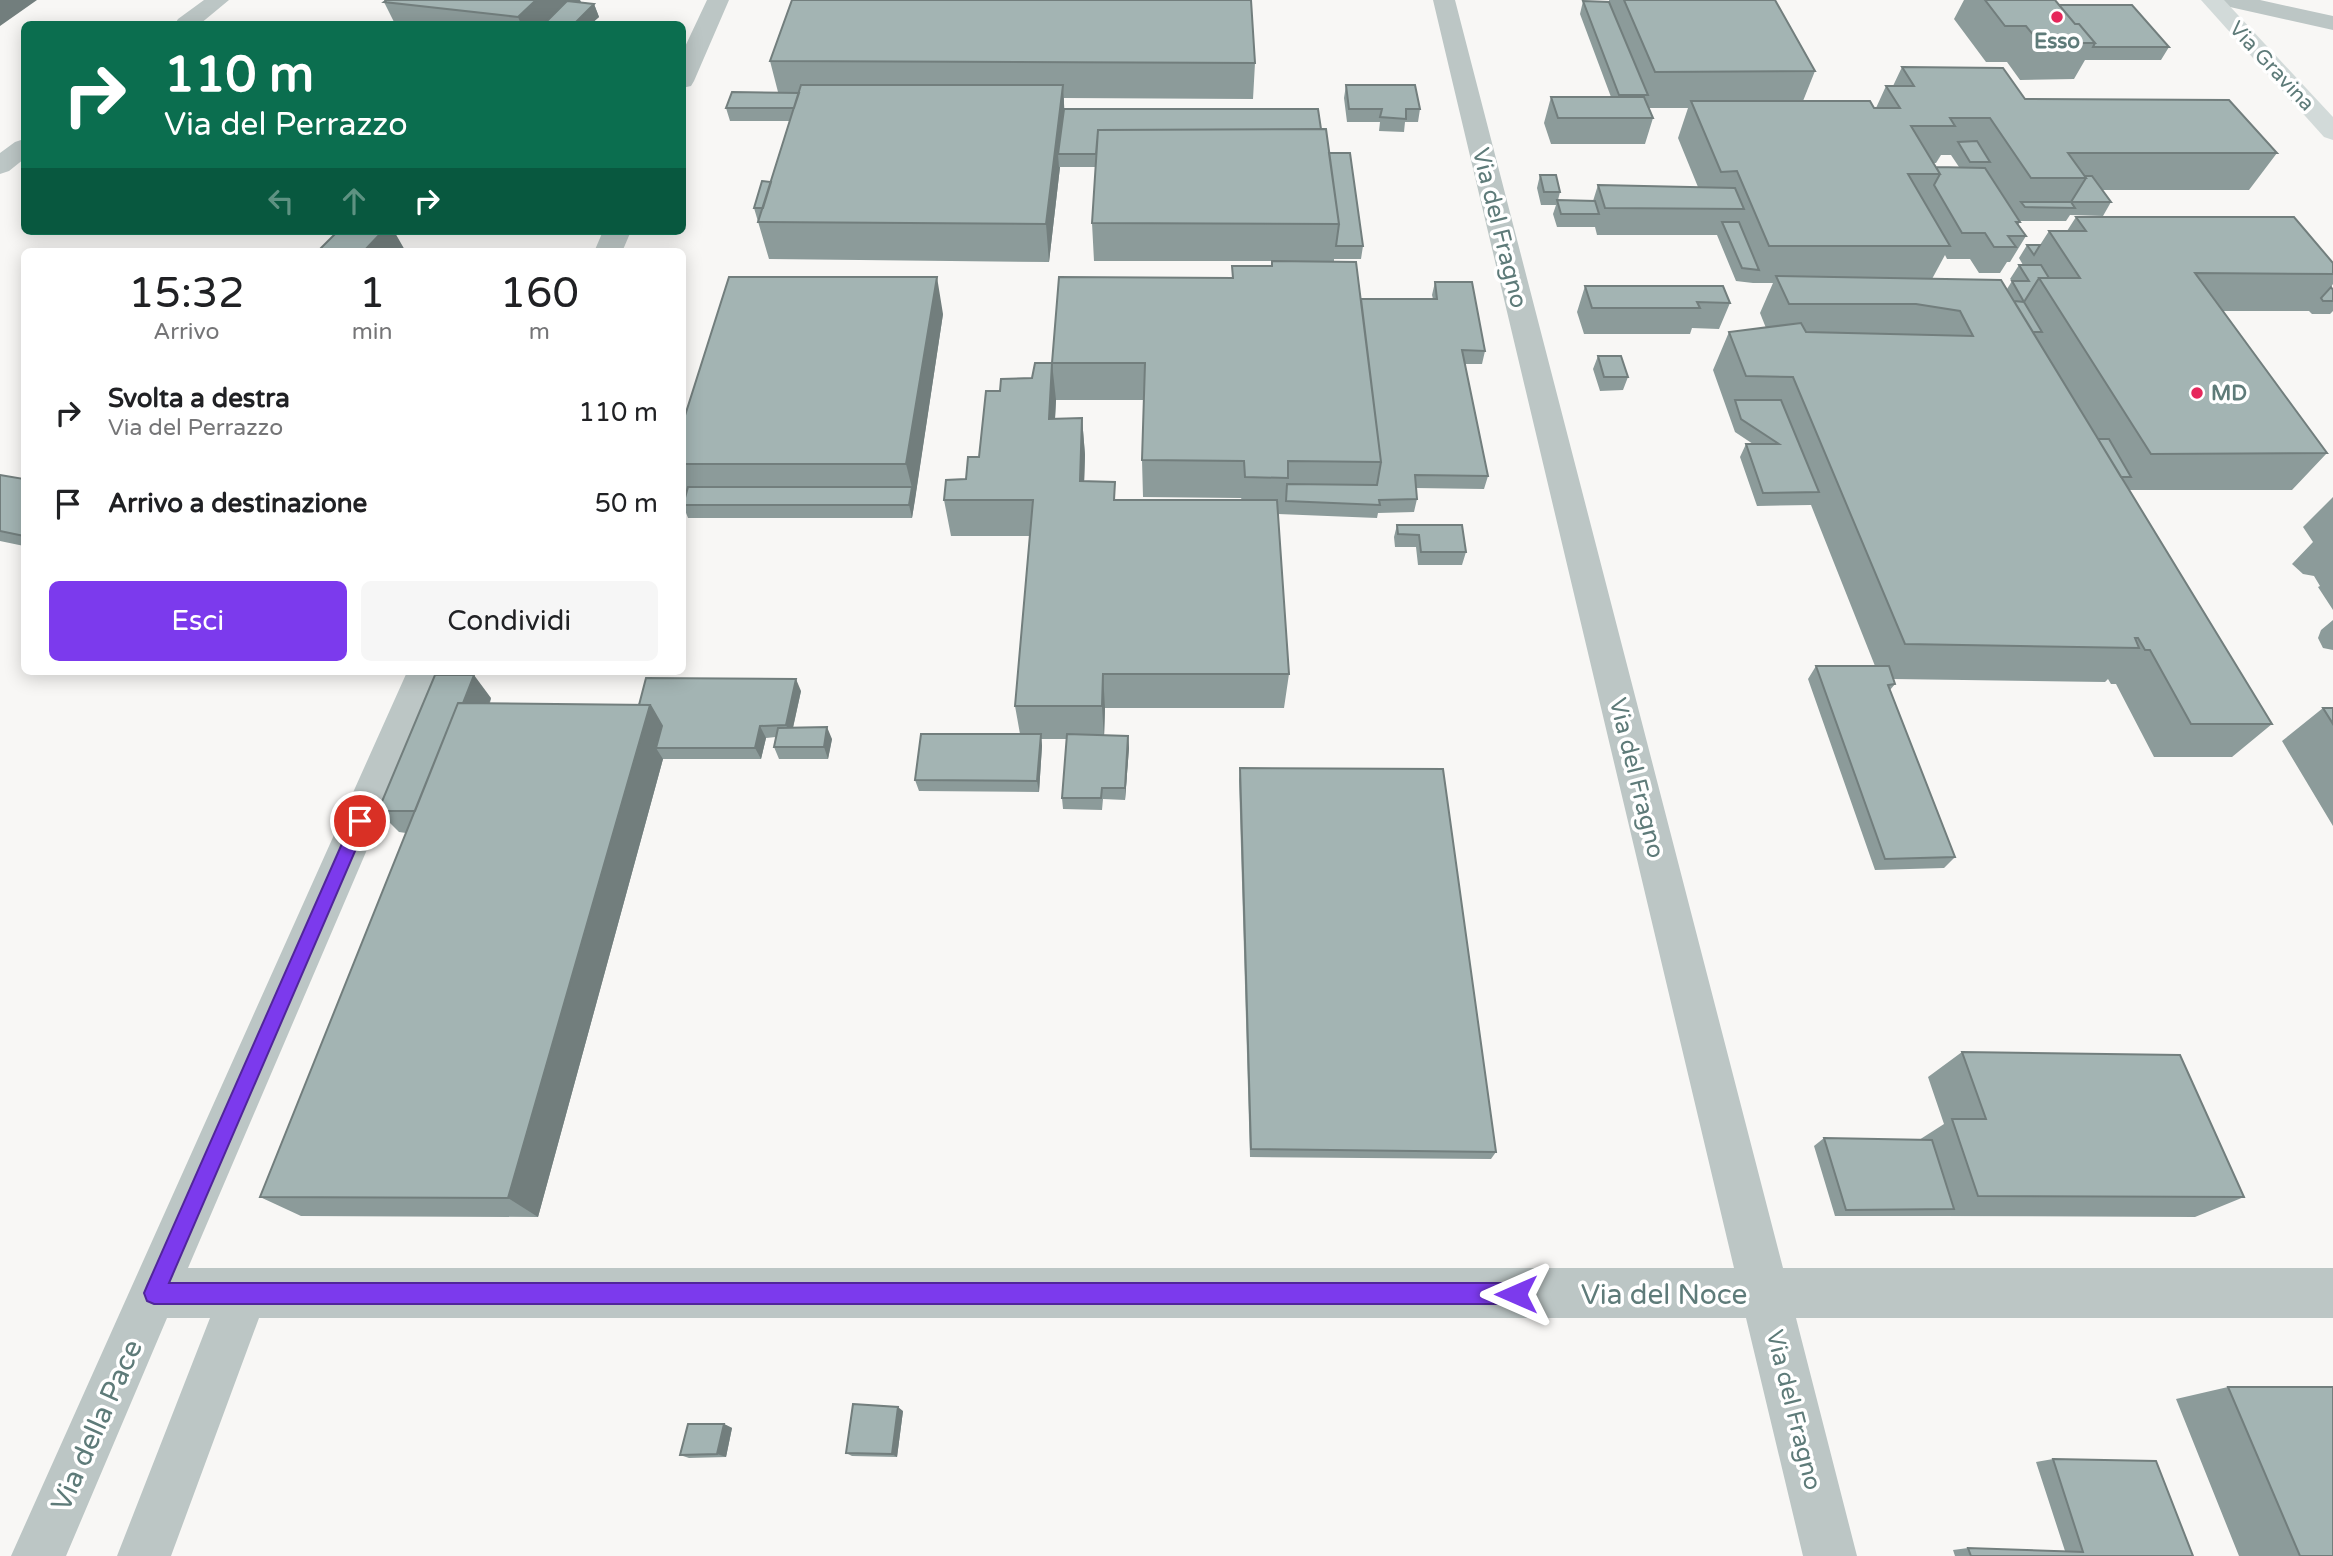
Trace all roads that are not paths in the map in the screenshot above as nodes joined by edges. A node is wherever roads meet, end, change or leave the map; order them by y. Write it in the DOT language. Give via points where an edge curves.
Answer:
graph roads {
  1 [pos="218,0"];
  2 [pos="718,0"];
  3 [pos="1444,0"];
  4 [pos="2212,0"];
  5 [pos="2228,0"];
  6 [pos="190,21"];
  7 [pos="2333,23"];
  8 [pos="686,72"];
  9 [pos="2333,132"];
  10 [pos="21,149"];
  11 [pos="0,166"];
  12 [pos="424,675"];
  13 [pos="154,1293"];
  14 [pos="244,1293"];
  15 [pos="2333,1293"];
  16 [pos="1765,1294"];
  17 [pos="38,1556"];
  18 [pos="145,1556"];
  19 [pos="1830,1556"];
  1 -- 6 [label="street"];
  2 -- 8 [label="street"];
  3 -- 16 [label="street, Via del Fragno"];
  4 -- 9 [label="main road, Via Gravina"];
  5 -- 7 [label="street"];
  10 -- 11 [label="street"];
  12 -- 13 [label="street, Via della Pace"];
  13 -- 14 [label="street, Via del Noce"];
  13 -- 17 [label="street, Via della Pace"];
  14 -- 16 [label="street, Via del Noce"];
  14 -- 18 [label="street"];
  15 -- 16 [label="street, Via del Noce"];
  16 -- 19 [label="street, Via del Fragno"];
}
